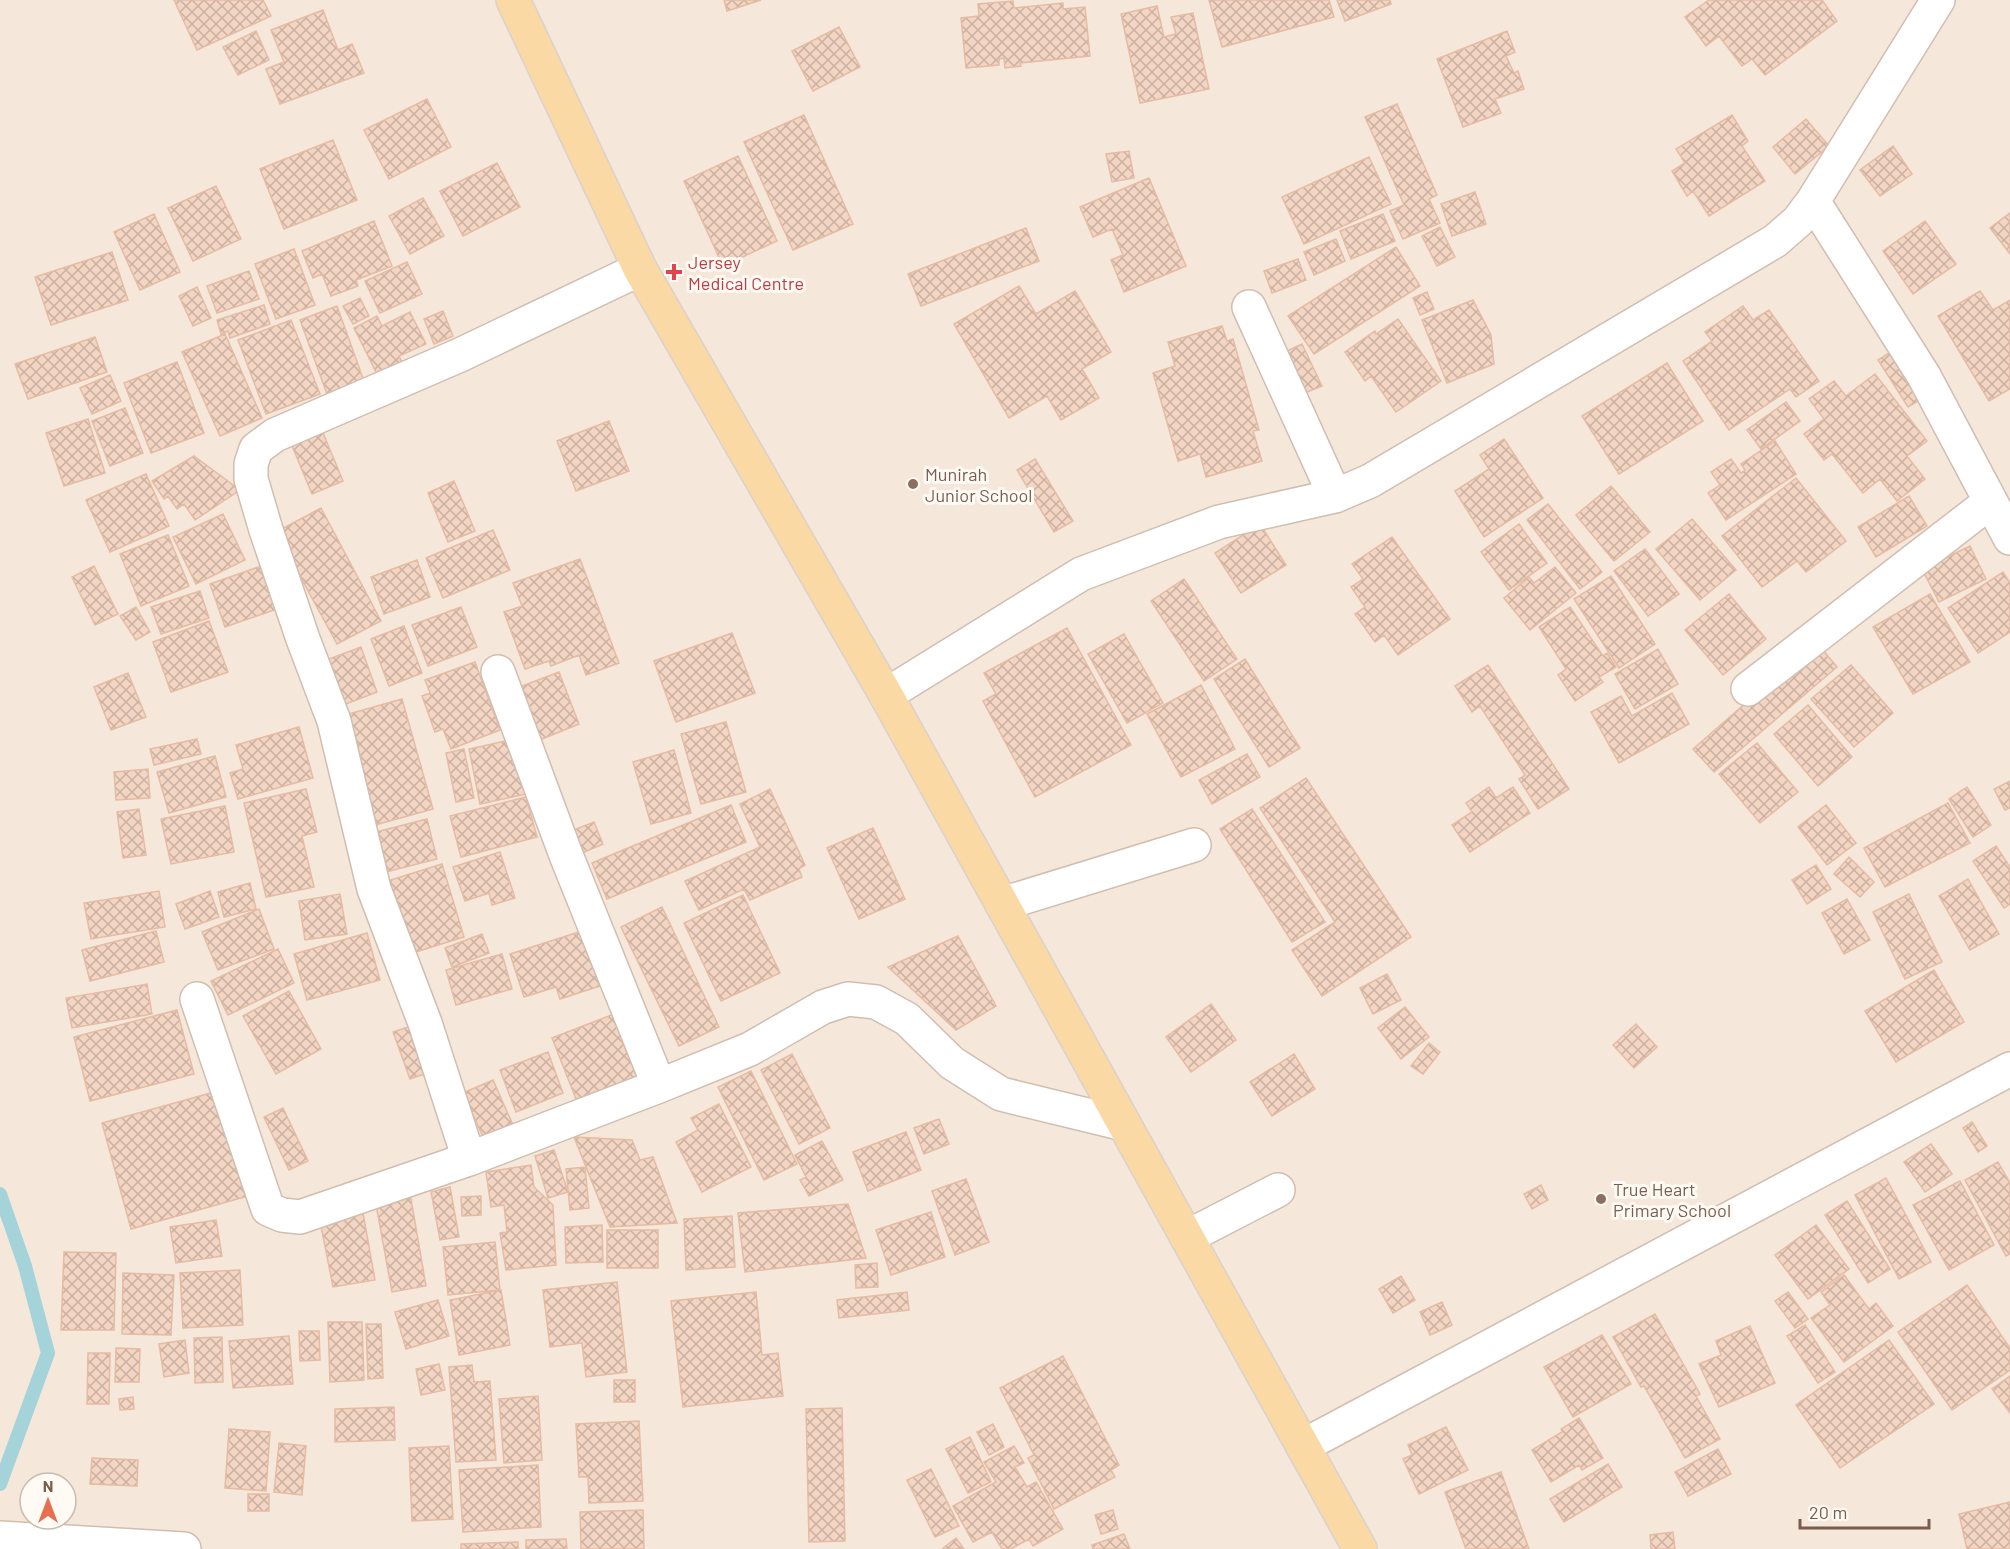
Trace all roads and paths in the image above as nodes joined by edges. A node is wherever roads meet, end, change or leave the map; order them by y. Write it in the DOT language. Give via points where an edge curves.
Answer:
graph roads {
  1 [pos="513,0"];
  2 [pos="1938,0"];
  3 [pos="1813,201"];
  4 [pos="640,269"];
  5 [pos="1249,307"];
  6 [pos="1335,496"];
  7 [pos="1990,501"];
  8 [pos="2010,538"];
  9 [pos="498,672"];
  10 [pos="1748,689"];
  11 [pos="886,695"];
  12 [pos="1194,845"];
  13 [pos="1002,904"];
  14 [pos="197,999"];
  15 [pos="2010,1069"];
  16 [pos="659,1086"];
  17 [pos="1124,1125"];
  18 [pos="469,1159"];
  19 [pos="1278,1190"];
  20 [pos="1187,1237"];
  21 [pos="1303,1446"];
  22 [pos="4,1538"];
  23 [pos="184,1549"];
  24 [pos="1360,1549"];
  1 -- 4 [label="main road"];
  2 -- 3 [label="street"];
  3 -- 6 [label="street" via="1775,242 1370,481"];
  3 -- 7 [label="street" via="1924,376"];
  4 -- 11 [label="main road"];
  4 -- 18 [label="street" via="460,355 275,435 256,449 251,464 251,479 266,530 334,721 374,889 425,1023"];
  5 -- 6 [label="street"];
  6 -- 11 [label="street" via="1219,522 1081,574"];
  7 -- 8 [label="street"];
  7 -- 10 [label="street"];
  9 -- 16 [label="street"];
  11 -- 13 [label="main road"];
  12 -- 13 [label="street"];
  13 -- 17 [label="main road"];
  14 -- 18 [label="street" via="268,1209 300,1217"];
  15 -- 21 [label="street"];
  16 -- 17 [label="street" via="750,1049 823,1007 848,999 876,1002 907,1019 952,1063 1001,1095"];
  16 -- 18 [label="street"];
  17 -- 20 [label="main road"];
  19 -- 20 [label="street"];
  20 -- 21 [label="main road"];
  21 -- 24 [label="main road"];
  22 -- 23 [label="street"];
}
